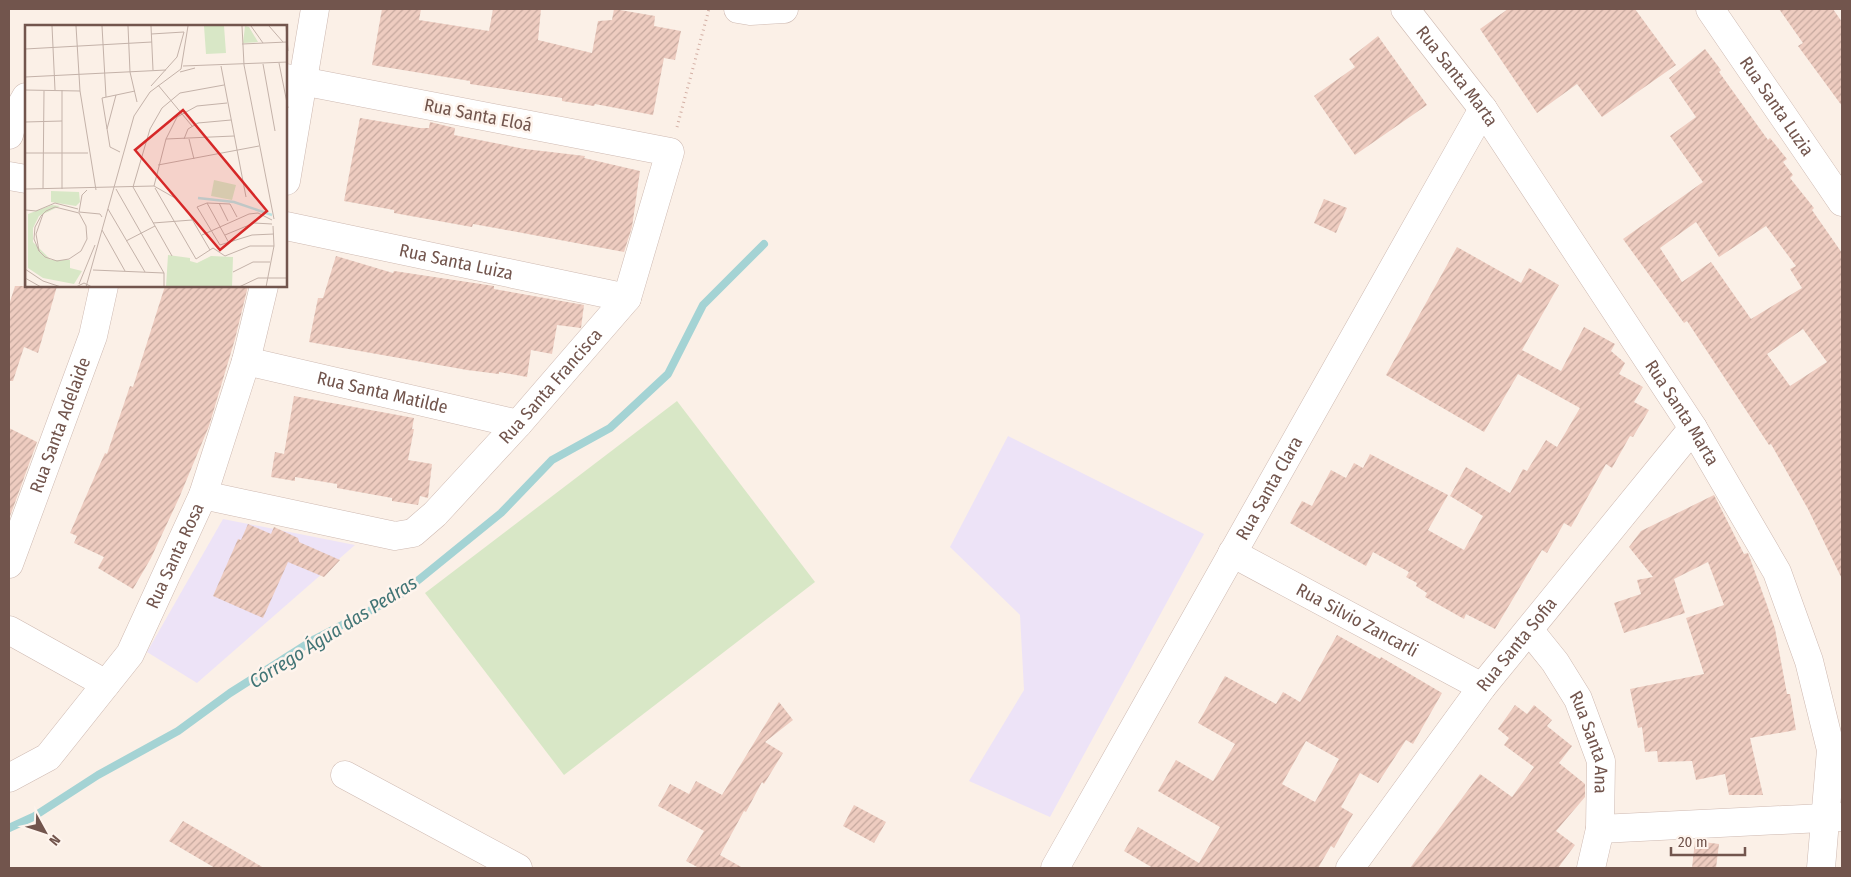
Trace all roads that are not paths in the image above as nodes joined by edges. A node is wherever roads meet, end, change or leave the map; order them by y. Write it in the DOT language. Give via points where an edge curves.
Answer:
graph roads {
  1 [pos="315,9"];
  2 [pos="738,9"];
  3 [pos="784,9"];
  4 [pos="1405,9"];
  5 [pos="1710,9"];
  6 [pos="295,79"];
  7 [pos="25,99"];
  8 [pos="1483,109"];
  9 [pos="9,135"];
  10 [pos="670,152"];
  11 [pos="288,158"];
  12 [pos="9,176"];
  13 [pos="25,179"];
  14 [pos="1842,202"];
  15 [pos="288,226"];
  16 [pos="104,288"];
  17 [pos="264,288"];
  18 [pos="627,298"];
  19 [pos="246,361"];
  20 [pos="518,424"];
  21 [pos="1693,428"];
  22 [pos="203,495"];
  23 [pos="1232,553"];
  24 [pos="9,564"];
  25 [pos="9,630"];
  26 [pos="1530,630"];
  27 [pos="106,684"];
  28 [pos="1482,687"];
  29 [pos="345,776"];
  30 [pos="9,778"];
  31 [pos="1834,817"];
  32 [pos="1600,829"];
  33 [pos="518,868"];
  34 [pos="1055,868"];
  35 [pos="1350,868"];
  36 [pos="1591,868"];
  37 [pos="1821,868"];
  1 -- 6 [label="street"];
  2 -- 3 [label="street"];
  4 -- 8 [label="street, Rua Santa Marta"];
  5 -- 14 [label="street, Rua Santa Luzia"];
  6 -- 10 [label="street, Rua Santa Eloá"];
  6 -- 11 [label="street"];
  7 -- 9 [label="street"];
  8 -- 21 [label="street, Rua Santa Marta"];
  8 -- 23 [label="street, Rua Santa Clara"];
  10 -- 18 [label="street, Rua Santa Francisca"];
  12 -- 13 [label="street"];
  15 -- 18 [label="street, Rua Santa Luiza"];
  16 -- 24 [label="street, Rua Santa Adelaide" via="93,336"];
  17 -- 19 [label="street, Rua Santa Rosa"];
  18 -- 20 [label="street, Rua Santa Francisca"];
  19 -- 20 [label="street, Rua Santa Matilde"];
  19 -- 22 [label="street, Rua Santa Rosa"];
  20 -- 22 [label="street, Rua Santa Francisca" via="435,514 413,533 395,536"];
  21 -- 26 [label="street, Rua Santa Sofia"];
  21 -- 31 [label="street, Rua Santa Marta" via="1777,572 1810,660 1831,750"];
  22 -- 27 [label="street, Rua Santa Rosa" via="130,654"];
  23 -- 28 [label="street, Rua Silvio Zancarli"];
  23 -- 34 [label="street, Rua Santa Clara"];
  25 -- 27 [label="street"];
  26 -- 28 [label="street, Rua Santa Sofia"];
  26 -- 32 [label="street, Rua Santa Ana" via="1578,699 1601,761"];
  27 -- 30 [label="street, Rua Santa Rosa" via="48,757"];
  28 -- 35 [label="street, Rua Santa Sofia"];
  29 -- 33 [label="street"];
  31 -- 32 [label="street"];
  31 -- 37 [label="street, Rua Santa Marta"];
  32 -- 36 [label="street, Rua Santa Ana"];
}
